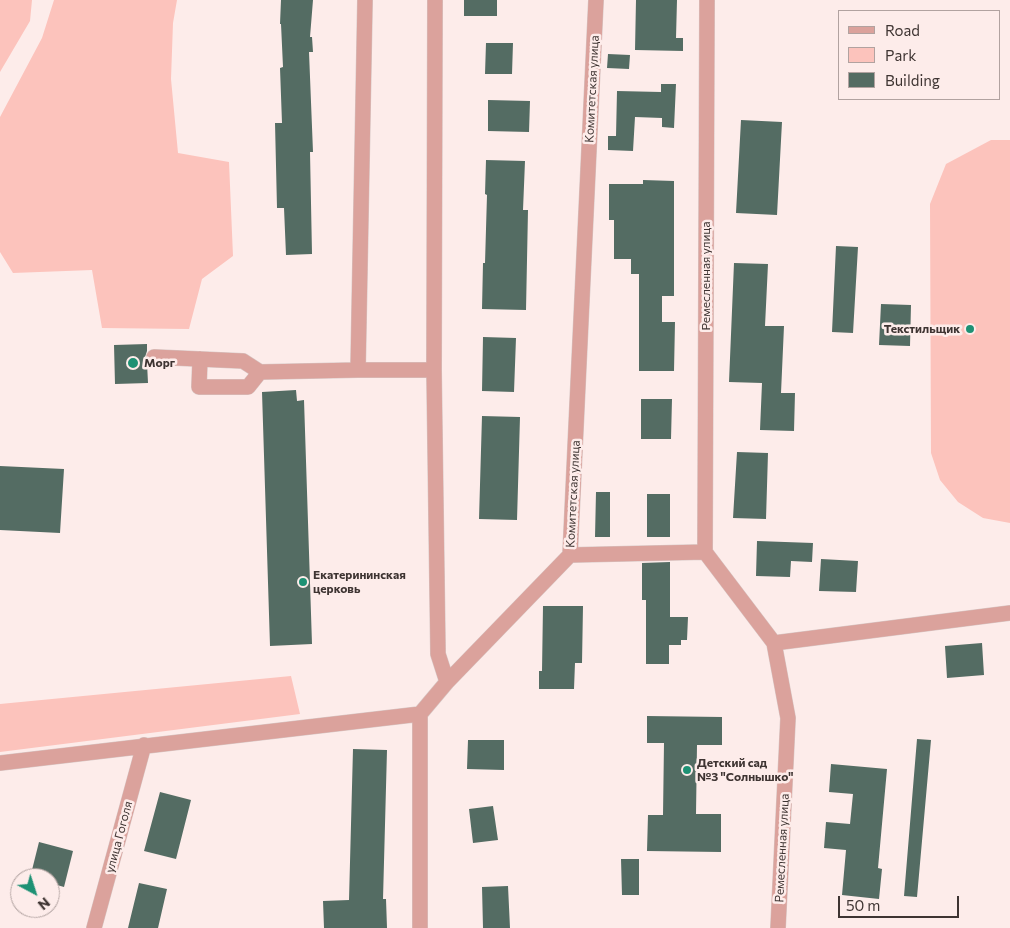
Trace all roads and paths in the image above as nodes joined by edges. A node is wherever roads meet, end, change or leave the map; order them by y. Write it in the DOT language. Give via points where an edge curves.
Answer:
graph roads {
  1 [pos="365,0"];
  2 [pos="435,0"];
  3 [pos="596,0"];
  4 [pos="707,0"];
  5 [pos="154,357"];
  6 [pos="200,359"];
  7 [pos="358,370"];
  8 [pos="434,370"];
  9 [pos="260,372"];
  10 [pos="705,552"];
  11 [pos="570,555"];
  12 [pos="1010,613"];
  13 [pos="774,642"];
  14 [pos="447,682"];
  15 [pos="420,714"];
  16 [pos="144,745"];
  17 [pos="0,763"];
  18 [pos="94,928"];
  19 [pos="420,928"];
  20 [pos="778,928"];
  1 -- 7 [label="street"];
  2 -- 8 [label="street"];
  3 -- 11 [label="street, Комитетская улица"];
  4 -- 10 [label="street, Ремесленная улица"];
  5 -- 6 [label="street"];
  6 -- 9 [label="street" via="243,361"];
  6 -- 9 [label="street" via="198,387 248,387"];
  7 -- 8 [label="street"];
  7 -- 9 [label="street"];
  8 -- 14 [label="street" via="438,654"];
  10 -- 11 [label="street"];
  10 -- 13 [label="street, Ремесленная улица"];
  11 -- 14 [label="street, Комитетская улица"];
  12 -- 13 [label="street"];
  13 -- 20 [label="street, Ремесленная улица" via="788,718"];
  14 -- 15 [label="street, Комитетская улица"];
  15 -- 16 [label="street"];
  15 -- 19 [label="street"];
  16 -- 17 [label="street"];
  16 -- 18 [label="street, улица Гоголя"];
}
